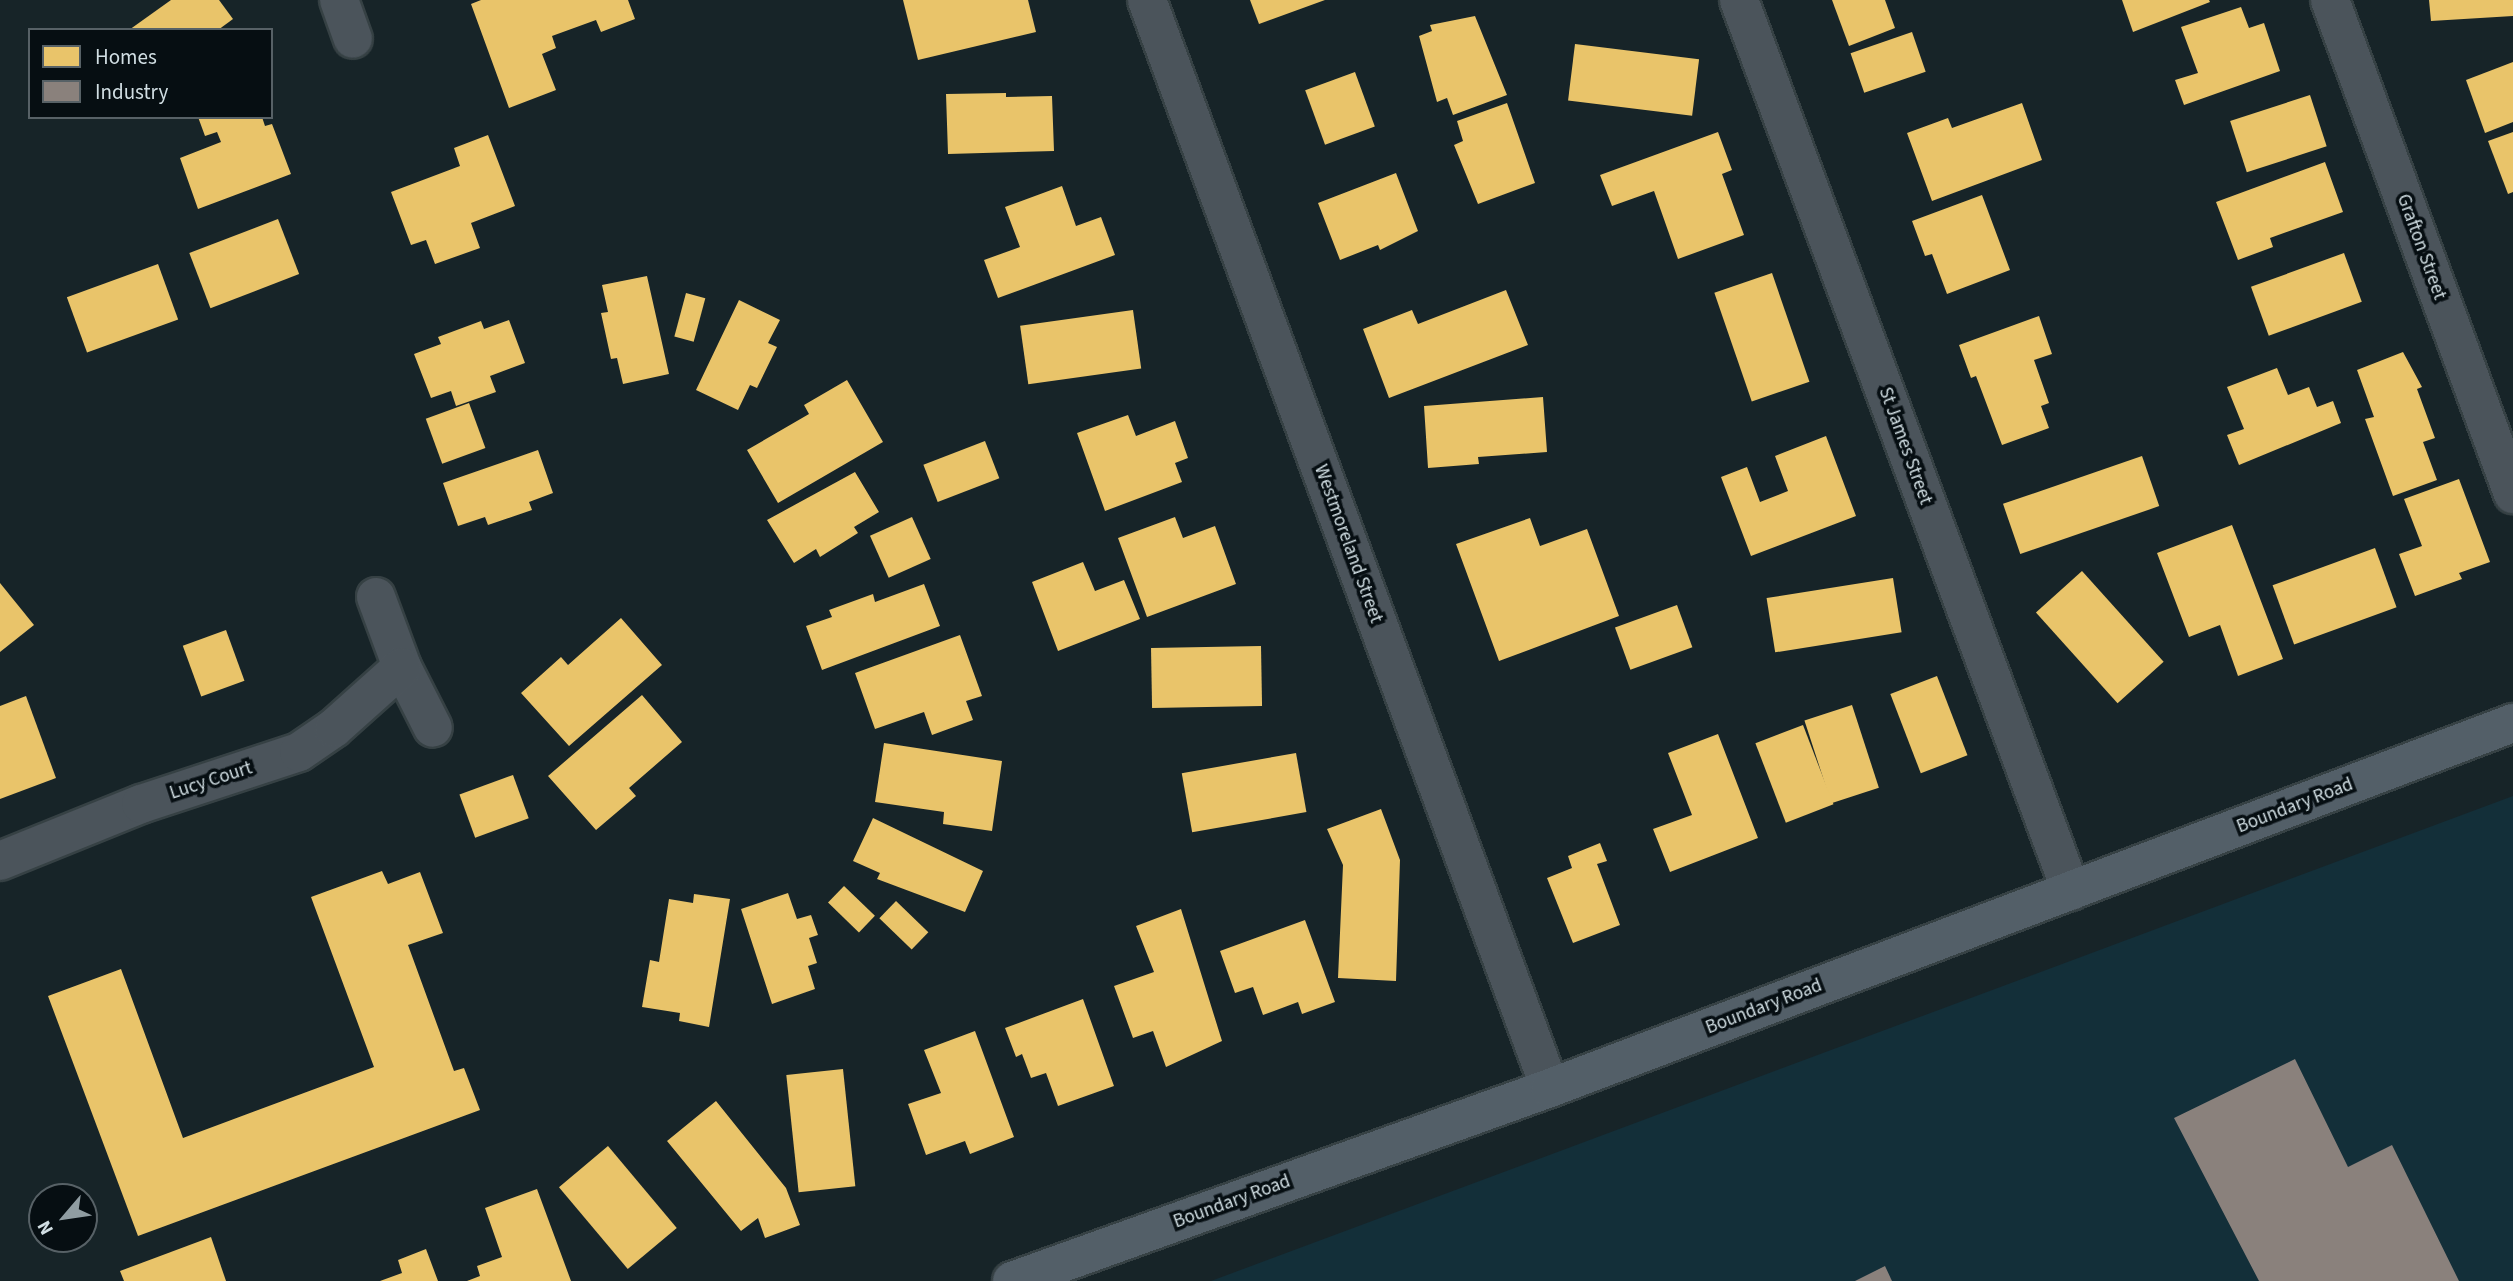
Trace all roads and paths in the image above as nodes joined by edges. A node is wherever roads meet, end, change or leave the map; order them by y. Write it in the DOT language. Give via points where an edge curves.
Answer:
graph roads {
  1 [pos="338,0"];
  2 [pos="1147,0"];
  3 [pos="1740,0"];
  4 [pos="2330,0"];
  5 [pos="353,39"];
  6 [pos="2513,494"];
  7 [pos="376,597"];
  8 [pos="402,667"];
  9 [pos="2513,723"];
  10 [pos="433,728"];
  11 [pos="0,861"];
  12 [pos="2071,891"];
  13 [pos="1550,1087"];
  14 [pos="1012,1281"];
  1 -- 5 [label="street"];
  2 -- 13 [label="street, Westmoreland Street"];
  3 -- 12 [label="street, St James Street"];
  4 -- 6 [label="street, Grafton Street"];
  7 -- 8 [label="street"];
  8 -- 10 [label="street"];
  8 -- 11 [label="street, Lucy Court" via="334,728 299,752 141,804"];
  9 -- 12 [label="street, Boundary Road"];
  12 -- 13 [label="street, Boundary Road"];
  13 -- 14 [label="street, Boundary Road"];
}
